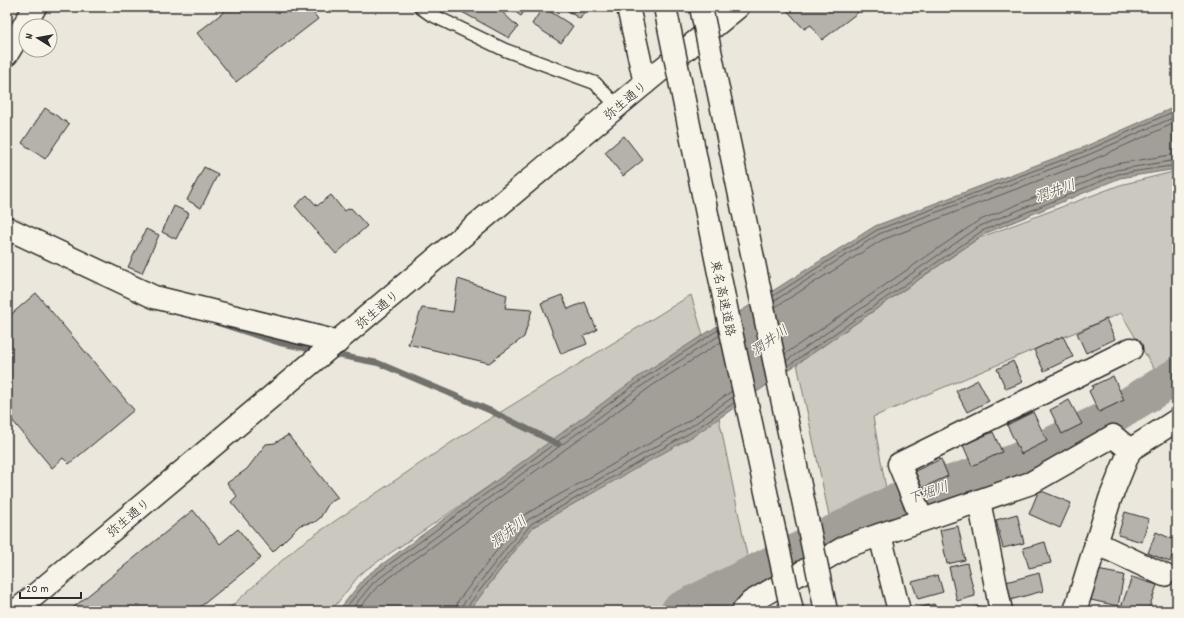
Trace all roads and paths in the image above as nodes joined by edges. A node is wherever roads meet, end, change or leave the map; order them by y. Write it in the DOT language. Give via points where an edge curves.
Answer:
graph roads {
  1 [pos="35,7"];
  2 [pos="420,7"];
  3 [pos="628,7"];
  4 [pos="665,7"];
  5 [pos="701,7"];
  6 [pos="738,7"];
  7 [pos="7,54"];
  8 [pos="645,83"];
  9 [pos="617,106"];
  10 [pos="7,228"];
  11 [pos="338,342"];
  12 [pos="1131,349"];
  13 [pos="1177,420"];
  14 [pos="1130,450"];
  15 [pos="979,501"];
  16 [pos="920,516"];
  17 [pos="880,535"];
  18 [pos="1096,544"];
  19 [pos="1164,575"];
  20 [pos="16,611"];
  21 [pos="743,611"];
  22 [pos="792,611"];
  23 [pos="826,611"];
  24 [pos="899,611"];
  25 [pos="1001,611"];
  26 [pos="1075,611"];
  1 -- 7 [label="main road"];
  2 -- 9 [label="lane" via="505,50 595,83"];
  3 -- 8 [label="main road"];
  4 -- 22 [label="main road, 東名高速道路, bridge" via="725,304"];
  5 -- 23 [label="main road, bridge"];
  6 -- 8 [label="main road, 弥生通り"];
  8 -- 9 [label="main road, 弥生通り"];
  9 -- 11 [label="main road, 弥生通り"];
  10 -- 11 [label="main road" via="154,297"];
  11 -- 20 [label="main road, 弥生通り"];
  12 -- 16 [label="main road" via="899,464"];
  13 -- 14 [label="main road"];
  14 -- 15 [label="main road" via="1112,436 1031,483"];
  14 -- 18 [label="main road" via="1110,499"];
  15 -- 16 [label="main road"];
  15 -- 25 [label="main road"];
  16 -- 17 [label="main road"];
  17 -- 21 [label="main road" via="847,546 751,602"];
  17 -- 24 [label="main road"];
  18 -- 19 [label="main road"];
  18 -- 26 [label="main road"];
}
